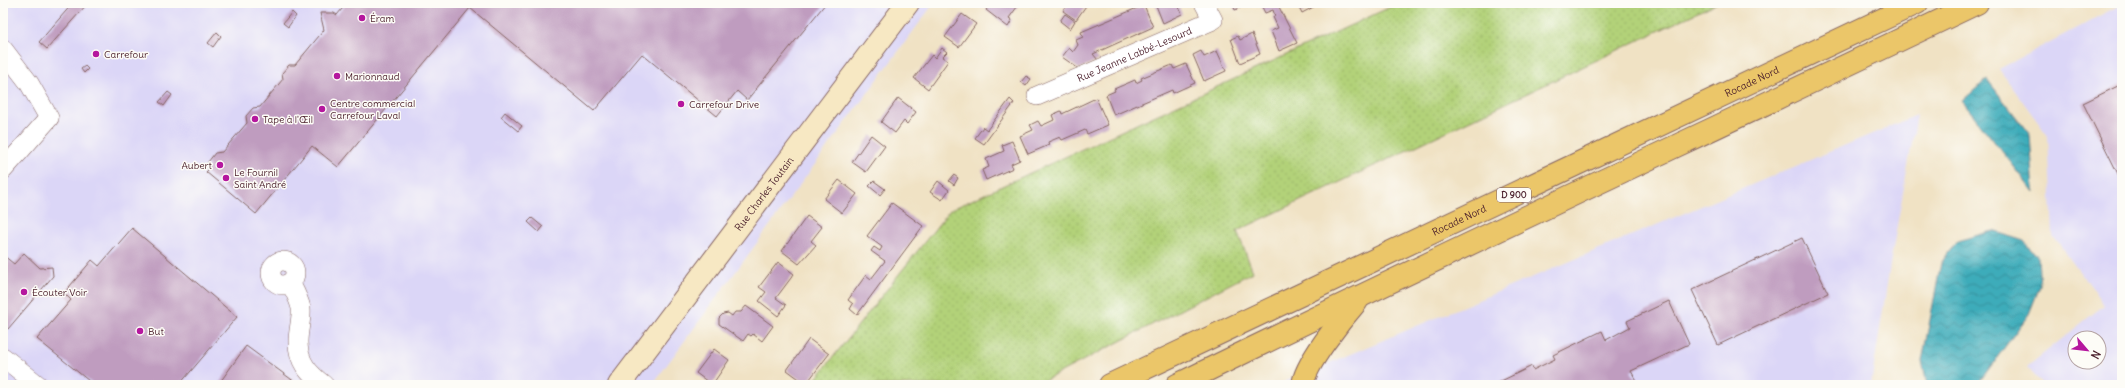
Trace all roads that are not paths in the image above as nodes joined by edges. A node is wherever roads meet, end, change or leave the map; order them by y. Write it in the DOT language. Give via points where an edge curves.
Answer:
graph roads {
  1 [pos="908,3"];
  2 [pos="1204,3"];
  3 [pos="1917,3"];
  4 [pos="1977,3"];
  5 [pos="3,49"];
  6 [pos="1037,96"];
  7 [pos="3,170"];
  8 [pos="290,282"];
  9 [pos="1363,294"];
  10 [pos="3,357"];
  11 [pos="38,385"];
  12 [pos="324,385"];
  13 [pos="619,385"];
  14 [pos="1110,385"];
  15 [pos="1177,385"];
  16 [pos="1303,385"];
  1 -- 13 [label="street, Rue Charles Toutain"];
  2 -- 6 [label="street, Rue Jeanne Labbé-Lesourd" via="1213,20"];
  3 -- 14 [label="main road, Rocade Nord / D 900"];
  4 -- 9 [label="main road, D 900"];
  5 -- 7 [label="street" via="29,83 49,118"];
  8 -- 12 [label="street" via="300,307 298,342 301,358 309,374"];
  9 -- 15 [label="main road, D 900"];
  9 -- 16 [label="main road" via="1336,326 1309,368"];
  10 -- 11 [label="street"];
}
